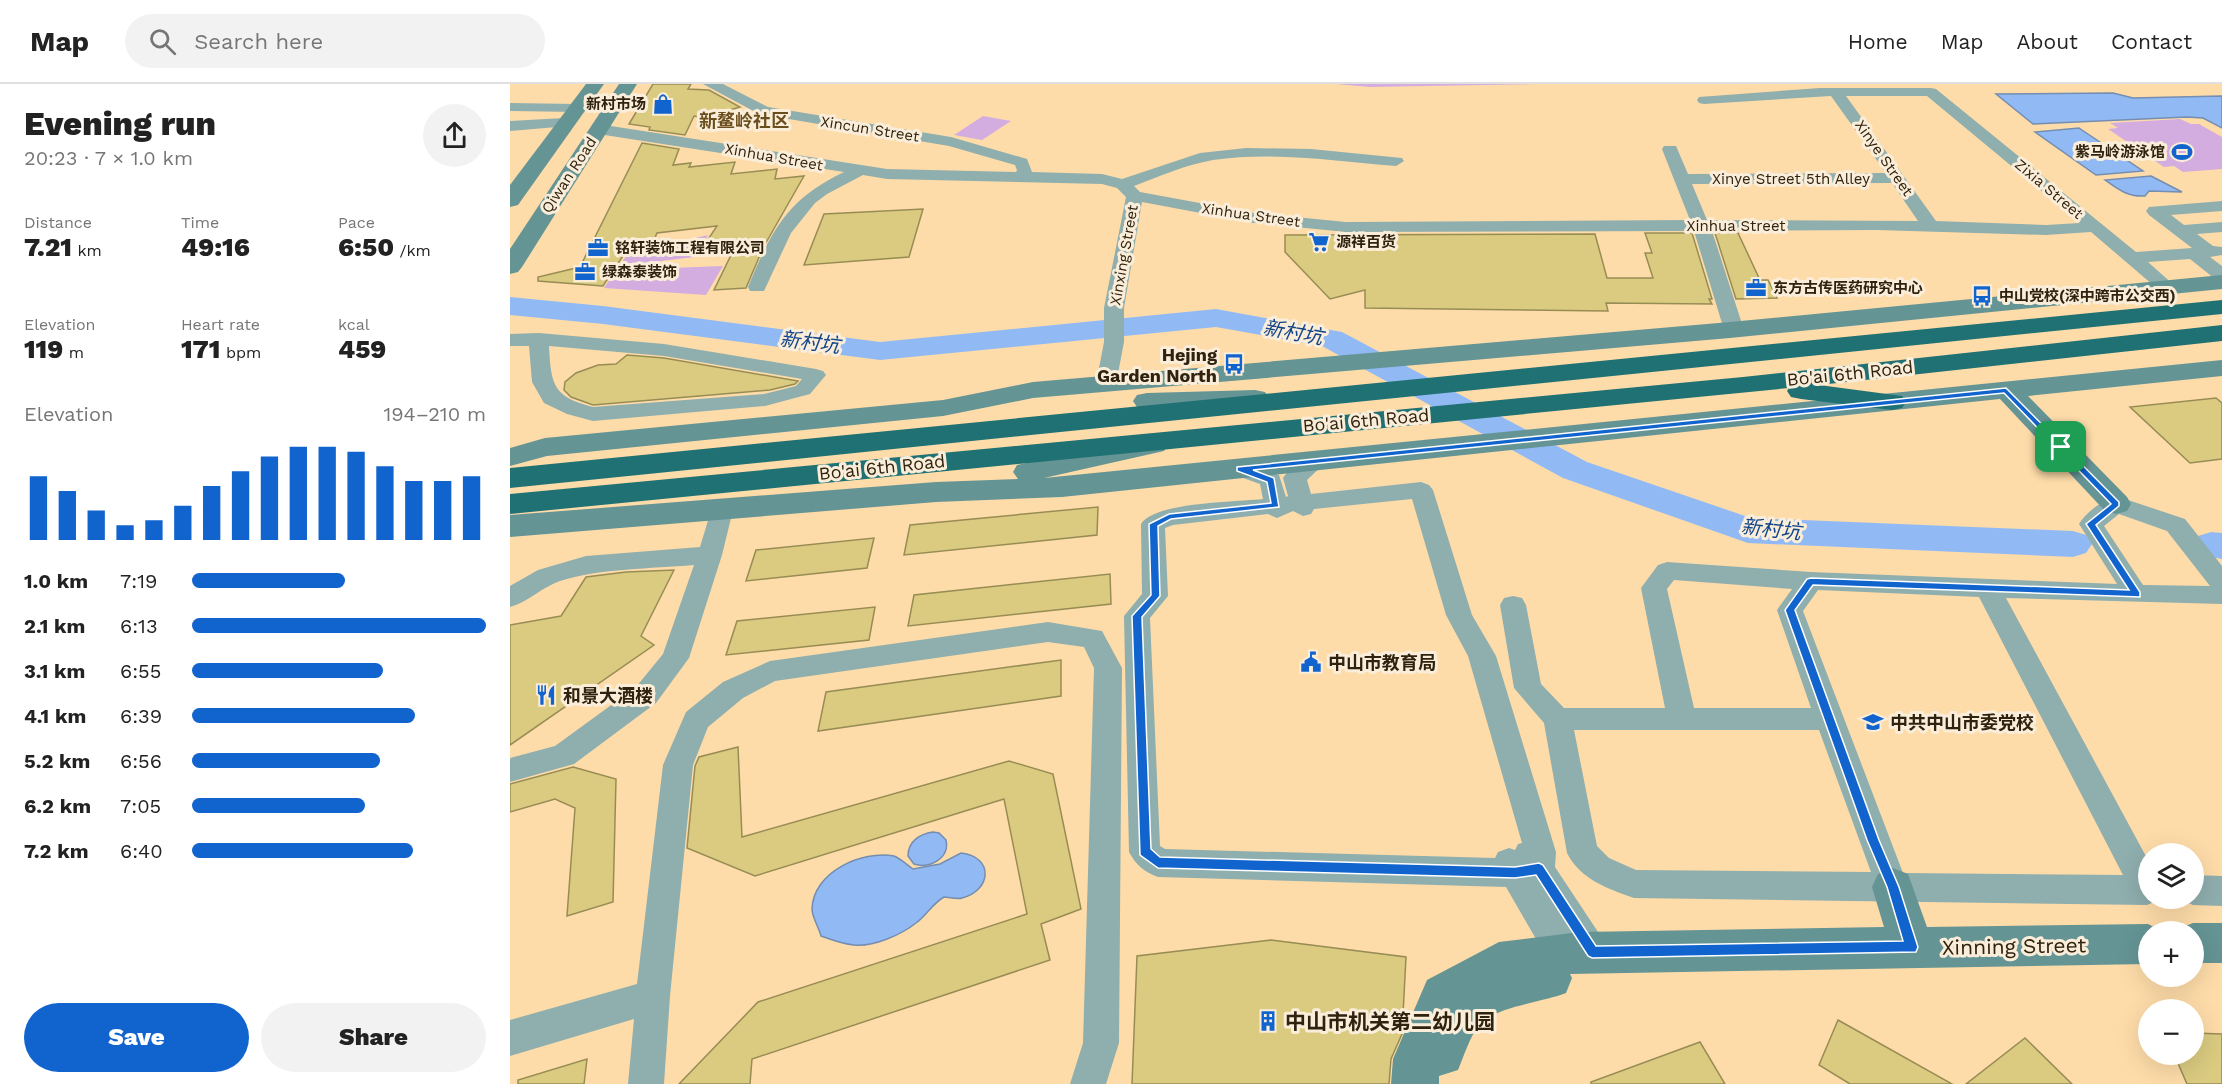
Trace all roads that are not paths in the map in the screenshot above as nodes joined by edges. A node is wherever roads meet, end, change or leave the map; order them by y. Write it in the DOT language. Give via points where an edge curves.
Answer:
graph roads {
  1 [pos="595,84"];
  2 [pos="628,84"];
  3 [pos="710,84"];
  4 [pos="1835,92"];
  5 [pos="1704,100"];
  6 [pos="510,107"];
  7 [pos="571,115"];
  8 [pos="510,126"];
  9 [pos="598,129"];
  10 [pos="1670,149"];
  11 [pos="1396,161"];
  12 [pos="860,171"];
  13 [pos="1023,176"];
  14 [pos="1898,178"];
  15 [pos="1684,179"];
  16 [pos="1129,190"];
  17 [pos="510,200"];
  18 [pos="2222,206"];
  19 [pos="1930,225"];
  20 [pos="1702,226"];
  21 [pos="2094,227"];
  22 [pos="2222,227"];
  23 [pos="2181,230"];
  24 [pos="2208,252"];
  25 [pos="2132,258"];
  26 [pos="510,267"];
  27 [pos="2222,275"];
  28 [pos="2222,282"];
  29 [pos="757,287"];
  30 [pos="2167,287"];
  31 [pos="2222,307"];
  32 [pos="1734,330"];
  33 [pos="2222,333"];
  34 [pos="539,339"];
  35 [pos="510,340"];
  36 [pos="2222,368"];
  37 [pos="1106,384"];
  38 [pos="1743,385"];
  39 [pos="2006,390"];
  40 [pos="1313,396"];
  41 [pos="1892,402"];
  42 [pos="943,408"];
  43 [pos="1197,436"];
  44 [pos="510,442"];
  45 [pos="545,447"];
  46 [pos="510,457"];
  47 [pos="1316,461"];
  48 [pos="1240,469"];
  49 [pos="510,478"];
  50 [pos="936,492"];
  51 [pos="510,504"];
  52 [pos="2116,504"];
  53 [pos="1289,506"];
  54 [pos="721,510"];
  55 [pos="510,526"];
  56 [pos="710,555"];
  57 [pos="1811,581"];
  58 [pos="2222,583"];
  59 [pos="1988,589"];
  60 [pos="2136,594"];
  61 [pos="2222,595"];
  62 [pos="510,598"];
  63 [pos="1514,605"];
  64 [pos="1557,719"];
  65 [pos="1682,719"];
  66 [pos="1829,719"];
  67 [pos="510,770"];
  68 [pos="1522,863"];
  69 [pos="2138,871"];
  70 [pos="1893,887"];
  71 [pos="2138,890"];
  72 [pos="2204,890"];
  73 [pos="2222,891"];
  74 [pos="2204,943"];
  75 [pos="2222,943"];
  76 [pos="2138,944"];
  77 [pos="1912,947"];
  78 [pos="1578,953"];
  79 [pos="2204,965"];
  80 [pos="2222,965"];
  81 [pos="2138,966"];
  82 [pos="653,996"];
  83 [pos="510,1038"];
  84 [pos="646,1084"];
  85 [pos="1088,1084"];
  86 [pos="1415,1084"];
  87 [pos="1436,1084"];
  1 -- 7 [label="street, Qiwan Road"];
  2 -- 9 [label="street, Qiwan Road"];
  3 -- 13 [label="street, Xincun Street" via="752,107 779,115 921,137 991,153 1021,162"];
  4 -- 5 [label="street"];
  4 -- 14 [label="street, Xinye Street"];
  4 -- 21 [label="street, Zixia Street" via="1930,92"];
  6 -- 7 [label="street"];
  7 -- 8 [label="street"];
  7 -- 17 [label="street, Qiwan Road"];
  9 -- 12 [label="street, Xinhua Street"];
  9 -- 26 [label="street, Qiwan Road"];
  10 -- 15 [label="street"];
  11 -- 16 [label="street" via="1225,154 1171,168"];
  12 -- 13 [label="street, Xinhua Street"];
  12 -- 29 [label="street" via="821,190 792,215"];
  13 -- 16 [label="street, Xinhua Street" via="1102,179"];
  14 -- 15 [label="street, Xinye Street 5th Alley"];
  14 -- 19 [label="street, Xinye Street"];
  15 -- 20 [label="street"];
  16 -- 20 [label="street, Xinhua Street" via="1254,218 1346,227"];
  16 -- 37 [label="street, Xinxing Street"];
  18 -- 23 [label="street" via="2155,211"];
  19 -- 20 [label="street, Xinhua Street"];
  19 -- 21 [label="street, Xinhua Street" via="2046,230"];
  20 -- 32 [label="street"];
  21 -- 25 [label="street, Zixia Street"];
  22 -- 23 [label="street"];
  23 -- 24 [label="street"];
  24 -- 25 [label="street"];
  24 -- 27 [label="street"];
  25 -- 30 [label="street, Zixia Street"];
  28 -- 30 [label="street"];
  30 -- 32 [label="street"];
  31 -- 40 [label="highway, Bo'ai 6th Road"];
  32 -- 37 [label="street"];
  33 -- 38 [label="highway, Bo'ai 6th Road"];
  34 -- 34 [label="street" via="541,383 548,395 565,408 592,414 781,397 803,390 816,375 642,348"];
  34 -- 35 [label="street"];
  36 -- 39 [label="street, Bo'ai 6th Road"];
  37 -- 42 [label="street" via="1033,390"];
  38 -- 41 [label="highway"];
  38 -- 43 [label="highway, Bo'ai 6th Road"];
  39 -- 41 [label="street, Bo'ai 6th Road"];
  39 -- 52 [label="street"];
  40 -- 42 [label="street"];
  40 -- 49 [label="highway, Bo'ai 6th Road"];
  41 -- 47 [label="street, Bo'ai 6th Road"];
  42 -- 45 [label="street"];
  43 -- 50 [label="street"];
  43 -- 51 [label="highway, Bo'ai 6th Road"];
  44 -- 45 [label="street"];
  45 -- 46 [label="street"];
  47 -- 48 [label="street, Bo'ai 6th Road"];
  47 -- 53 [label="street" via="1295,478"];
  48 -- 50 [label="street, Bo'ai 6th Road" via="1062,487"];
  48 -- 53 [label="street" via="1271,480"];
  50 -- 54 [label="street, Bo'ai 6th Road"];
  52 -- 58 [label="street" via="2176,525"];
  52 -- 60 [label="street" via="2091,524"];
  53 -- 68 [label="street" via="1408,496 1417,500 1453,618 1473,659"];
  53 -- 68 [label="street" via="1173,521 1161,529 1163,596 1144,618 1152,845 1164,854"];
  54 -- 55 [label="street, Bo'ai 6th Road"];
  54 -- 56 [label="street"];
  56 -- 62 [label="street" via="586,565 547,576"];
  56 -- 67 [label="street" via="675,658 646,695 564,756"];
  57 -- 59 [label="street"];
  57 -- 65 [label="street" via="1667,571 1654,588"];
  57 -- 66 [label="street" via="1790,610"];
  59 -- 60 [label="street"];
  59 -- 69 [label="street"];
  60 -- 61 [label="street"];
  63 -- 64 [label="street" via="1528,688"];
  64 -- 65 [label="street"];
  64 -- 70 [label="street" via="1583,853 1598,868 1634,884"];
  65 -- 66 [label="street"];
  66 -- 70 [label="street"];
  68 -- 78 [label="street"];
  70 -- 71 [label="street"];
  70 -- 77 [label="street"];
  72 -- 73 [label="street"];
  74 -- 75 [label="street"];
  76 -- 77 [label="street, Xinning Street"];
  77 -- 78 [label="street, Xinning Street"];
  78 -- 86 [label="street, Xinning Street" via="1499,963 1443,994 1416,1059"];
  79 -- 80 [label="street"];
  81 -- 87 [label="street" via="1593,972 1508,985 1463,1009 1436,1064"];
  82 -- 83 [label="street"];
  82 -- 84 [label="street"];
  82 -- 85 [label="street" via="678,765 696,720 733,690 770,671 1048,632 1093,638 1108,668 1101,1043"];
}
